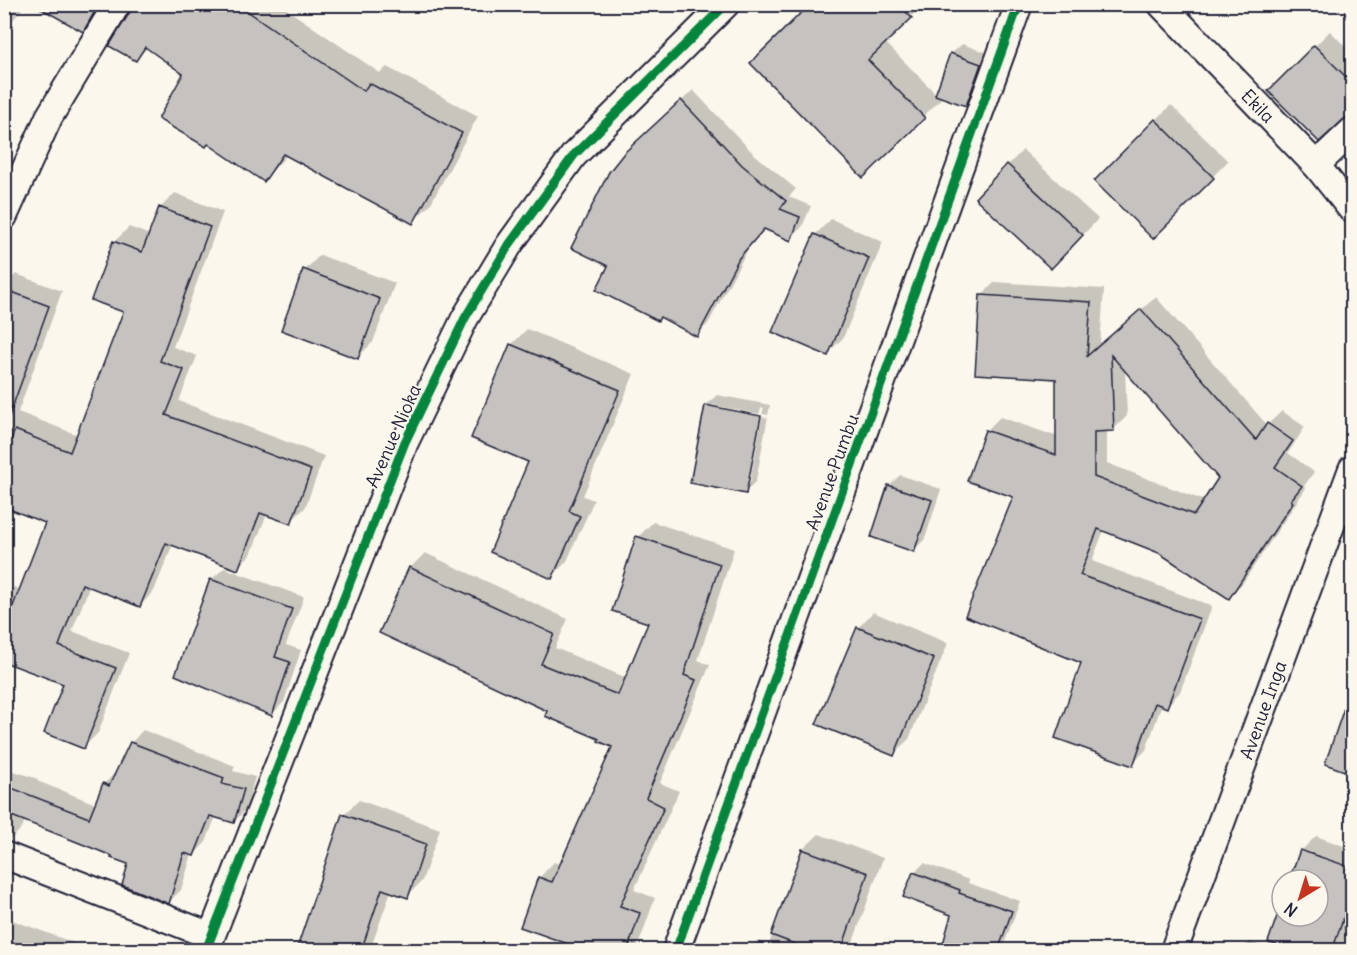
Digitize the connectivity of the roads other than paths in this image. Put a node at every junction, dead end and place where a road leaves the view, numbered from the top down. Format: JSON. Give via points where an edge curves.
{"nodes":[{"id":1,"x":117,"y":4,"type":"edge"},
{"id":2,"x":726,"y":4,"type":"edge"},
{"id":3,"x":1019,"y":4,"type":"edge"},
{"id":4,"x":1161,"y":4,"type":"edge"},
{"id":5,"x":1353,"y":131,"type":"edge"},
{"id":6,"x":1316,"y":165,"type":"junction"},
{"id":7,"x":1353,"y":210,"type":"edge"},
{"id":8,"x":4,"y":216,"type":"edge"},
{"id":9,"x":1353,"y":469,"type":"edge"},
{"id":10,"x":4,"y":855,"type":"edge"},
{"id":11,"x":209,"y":943,"type":"edge"},
{"id":12,"x":676,"y":951,"type":"edge"},
{"id":13,"x":1174,"y":951,"type":"edge"}],
"edges":[{"from":1,"to":8,"type":"street","via":[[49,117]]},
{"from":2,"to":11,"type":"street","name":"Avenue Nioka","via":[[574,155],[509,245],[465,318],[405,442]]},
{"from":3,"to":12,"type":"street","name":"Avenue Pumbu"},
{"from":4,"to":6,"type":"street","name":"Ekila"},
{"from":5,"to":6,"type":"street"},
{"from":6,"to":7,"type":"street","name":"Ekila"},
{"from":9,"to":13,"type":"street","name":"Avenue Inga"},
{"from":10,"to":11,"type":"street"}]}
